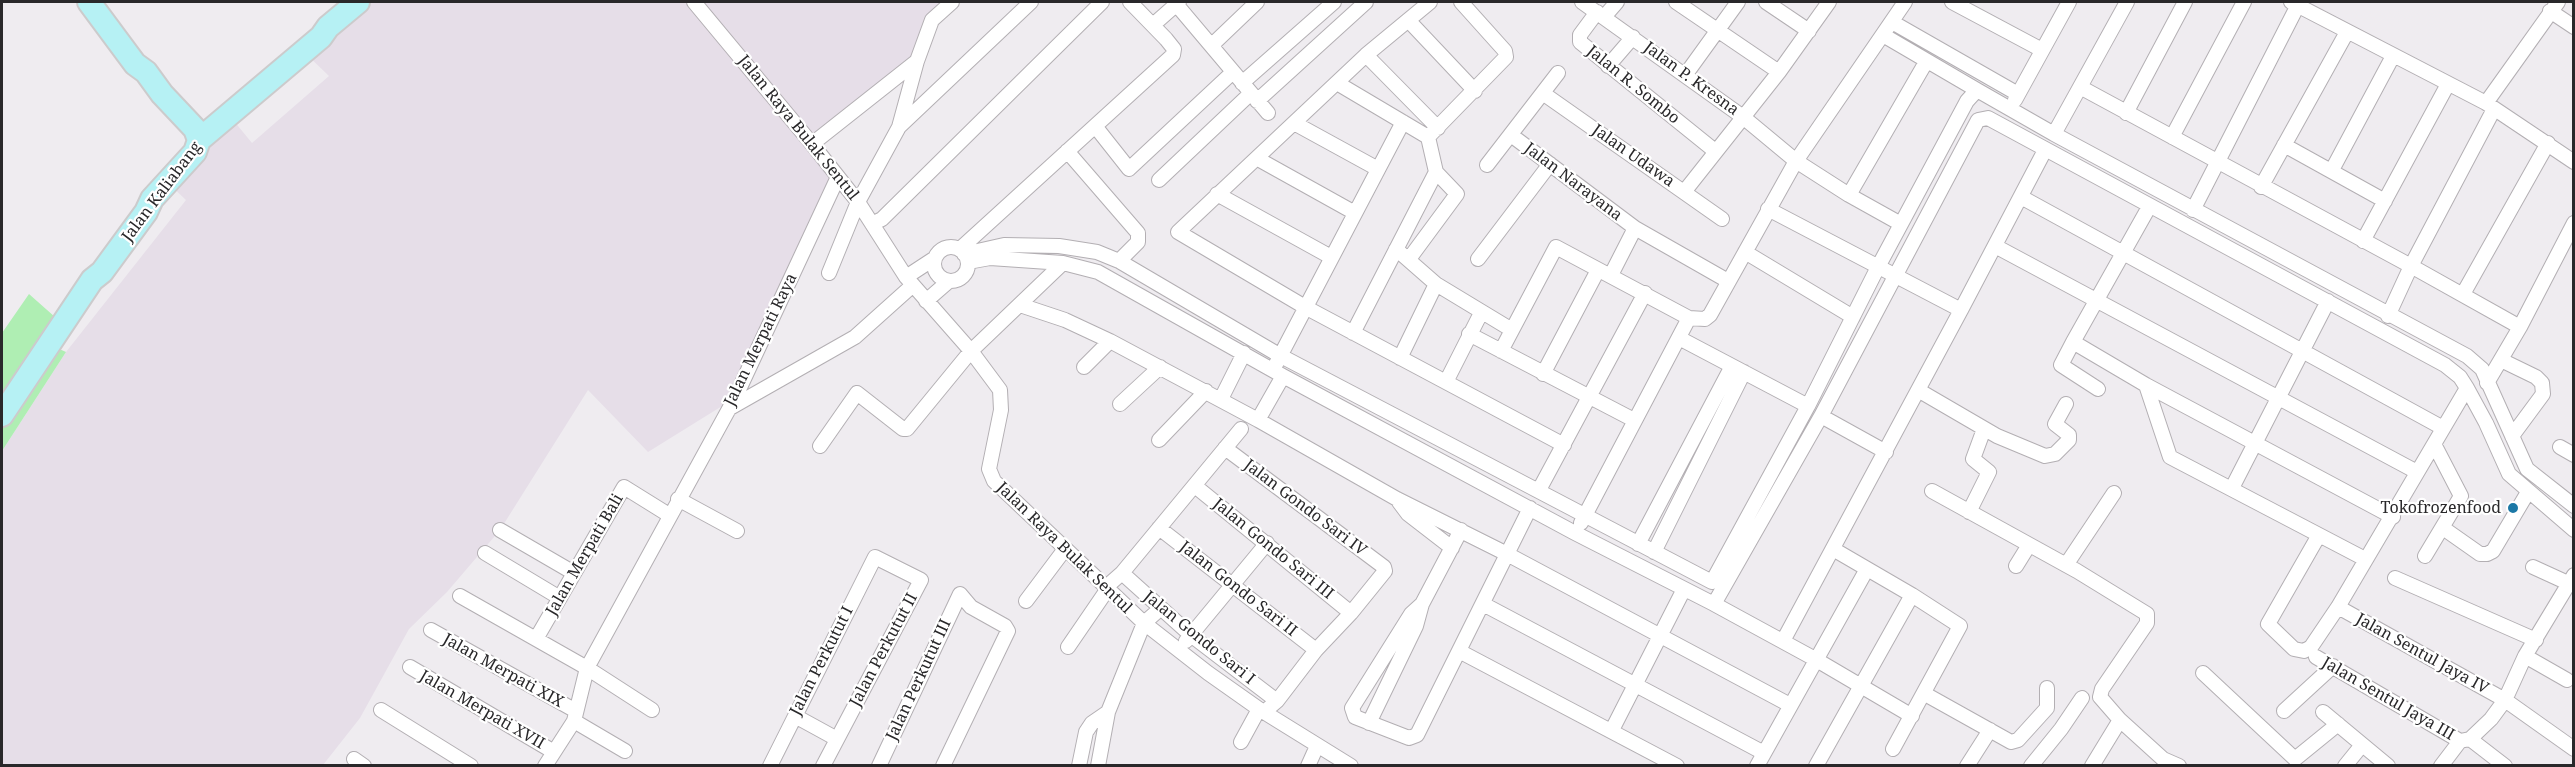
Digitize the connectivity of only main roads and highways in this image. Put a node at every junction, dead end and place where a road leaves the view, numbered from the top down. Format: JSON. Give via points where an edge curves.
{"nodes":[{"id":1,"x":89,"y":2,"type":"edge"},
{"id":2,"x":347,"y":5,"type":"edge"},
{"id":3,"x":199,"y":140,"type":"junction"},
{"id":4,"x":2,"y":415,"type":"edge"}],
"edges":[{"from":1,"to":3,"type":"main road","via":[[135,64],[195,129]]},
{"from":2,"to":3,"type":"main road","name":"Jalan Kaliabang","via":[[321,37]]},
{"from":3,"to":4,"type":"main road","name":"Jalan Kaliabang","via":[[195,152],[152,200],[93,280]]}]}
